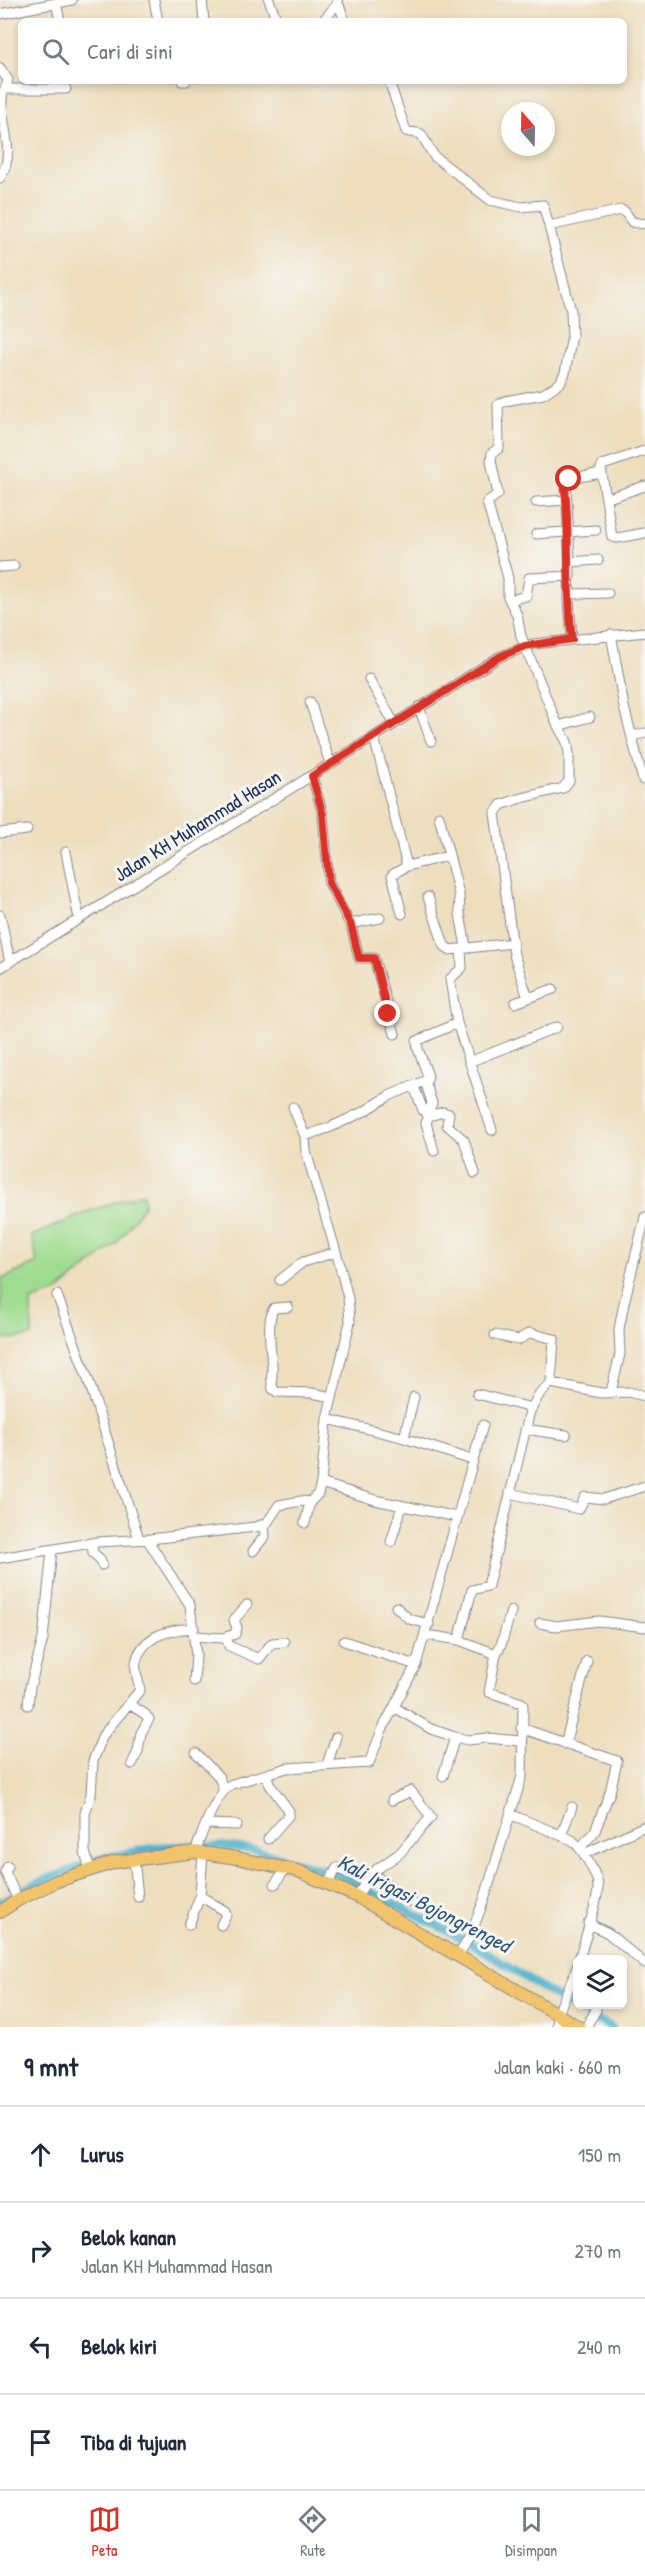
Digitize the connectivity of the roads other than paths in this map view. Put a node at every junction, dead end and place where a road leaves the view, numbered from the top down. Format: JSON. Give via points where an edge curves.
{"nodes":[{"id":1,"x":72,"y":0,"type":"edge"},
{"id":2,"x":154,"y":0,"type":"edge"},
{"id":3,"x":202,"y":0,"type":"edge"},
{"id":4,"x":269,"y":0,"type":"edge"},
{"id":5,"x":338,"y":2,"type":"edge"},
{"id":6,"x":56,"y":3,"type":"junction"},
{"id":7,"x":0,"y":14,"type":"edge"},
{"id":8,"x":59,"y":18,"type":"edge"},
{"id":9,"x":157,"y":18,"type":"edge"},
{"id":10,"x":204,"y":18,"type":"edge"},
{"id":11,"x":276,"y":18,"type":"edge"},
{"id":12,"x":325,"y":18,"type":"edge"},
{"id":13,"x":344,"y":18,"type":"edge"},
{"id":14,"x":0,"y":68,"type":"edge"},
{"id":15,"x":390,"y":84,"type":"edge"},
{"id":16,"x":51,"y":86,"type":"edge"},
{"id":17,"x":6,"y":89,"type":"junction"},
{"id":18,"x":66,"y":89,"type":"dead end"},
{"id":19,"x":0,"y":178,"type":"edge"},
{"id":20,"x":645,"y":224,"type":"edge"},
{"id":21,"x":549,"y":226,"type":"junction"},
{"id":22,"x":644,"y":451,"type":"edge"},
{"id":23,"x":602,"y":473,"type":"junction"},
{"id":24,"x":645,"y":486,"type":"edge"},
{"id":25,"x":608,"y":498,"type":"junction"},
{"id":26,"x":566,"y":500,"type":"junction"},
{"id":27,"x":536,"y":502,"type":"dead end"},
{"id":28,"x":596,"y":530,"type":"dead end"},
{"id":29,"x":644,"y":532,"type":"edge"},
{"id":30,"x":568,"y":533,"type":"junction"},
{"id":31,"x":536,"y":534,"type":"dead end"},
{"id":32,"x":598,"y":560,"type":"dead end"},
{"id":33,"x":570,"y":562,"type":"junction"},
{"id":34,"x":14,"y":566,"type":"dead end"},
{"id":35,"x":0,"y":567,"type":"edge"},
{"id":36,"x":570,"y":576,"type":"junction"},
{"id":37,"x":608,"y":593,"type":"dead end"},
{"id":38,"x":569,"y":594,"type":"junction"},
{"id":39,"x":510,"y":600,"type":"junction"},
{"id":40,"x":645,"y":632,"type":"edge"},
{"id":41,"x":611,"y":634,"type":"junction"},
{"id":42,"x":572,"y":639,"type":"junction"},
{"id":43,"x":525,"y":646,"type":"junction"},
{"id":44,"x":369,"y":679,"type":"dead end"},
{"id":45,"x":310,"y":702,"type":"dead end"},
{"id":46,"x":419,"y":707,"type":"junction"},
{"id":47,"x":590,"y":717,"type":"dead end"},
{"id":48,"x":394,"y":723,"type":"junction"},
{"id":49,"x":558,"y":726,"type":"junction"},
{"id":50,"x":645,"y":733,"type":"edge"},
{"id":51,"x":632,"y":736,"type":"junction"},
{"id":52,"x":374,"y":737,"type":"junction"},
{"id":53,"x":431,"y":741,"type":"dead end"},
{"id":54,"x":330,"y":763,"type":"junction"},
{"id":55,"x":312,"y":776,"type":"junction"},
{"id":56,"x":643,"y":780,"type":"dead end"},
{"id":57,"x":439,"y":816,"type":"dead end"},
{"id":58,"x":27,"y":830,"type":"dead end"},
{"id":59,"x":0,"y":833,"type":"edge"},
{"id":60,"x":66,"y":852,"type":"dead end"},
{"id":61,"x":448,"y":856,"type":"junction"},
{"id":62,"x":407,"y":866,"type":"junction"},
{"id":63,"x":428,"y":897,"type":"dead end"},
{"id":64,"x":402,"y":914,"type":"dead end"},
{"id":65,"x":0,"y":915,"type":"edge"},
{"id":66,"x":380,"y":918,"type":"dead end"},
{"id":67,"x":79,"y":919,"type":"junction"},
{"id":68,"x":351,"y":925,"type":"junction"},
{"id":69,"x":513,"y":943,"type":"junction"},
{"id":70,"x":463,"y":948,"type":"junction"},
{"id":71,"x":10,"y":962,"type":"junction"},
{"id":72,"x":0,"y":968,"type":"edge"},
{"id":73,"x":553,"y":989,"type":"dead end"},
{"id":74,"x":528,"y":998,"type":"junction"},
{"id":75,"x":515,"y":1003,"type":"dead end"},
{"id":76,"x":456,"y":1023,"type":"junction"},
{"id":77,"x":557,"y":1027,"type":"dead end"},
{"id":78,"x":395,"y":1034,"type":"dead end"},
{"id":79,"x":469,"y":1062,"type":"junction"},
{"id":80,"x":425,"y":1081,"type":"junction"},
{"id":81,"x":414,"y":1087,"type":"junction"},
{"id":82,"x":293,"y":1107,"type":"dead end"},
{"id":83,"x":428,"y":1115,"type":"junction"},
{"id":84,"x":492,"y":1130,"type":"dead end"},
{"id":85,"x":305,"y":1136,"type":"junction"},
{"id":86,"x":434,"y":1151,"type":"dead end"},
{"id":87,"x":475,"y":1173,"type":"dead end"},
{"id":88,"x":645,"y":1217,"type":"edge"},
{"id":89,"x":336,"y":1252,"type":"junction"},
{"id":90,"x":280,"y":1280,"type":"dead end"},
{"id":91,"x":57,"y":1295,"type":"dead end"},
{"id":92,"x":288,"y":1307,"type":"dead end"},
{"id":93,"x":495,"y":1335,"type":"dead end"},
{"id":94,"x":551,"y":1383,"type":"junction"},
{"id":95,"x":611,"y":1392,"type":"junction"},
{"id":96,"x":477,"y":1394,"type":"dead end"},
{"id":97,"x":645,"y":1396,"type":"edge"},
{"id":98,"x":332,"y":1397,"type":"junction"},
{"id":99,"x":414,"y":1397,"type":"dead end"},
{"id":100,"x":532,"y":1408,"type":"junction"},
{"id":101,"x":327,"y":1419,"type":"junction"},
{"id":102,"x":483,"y":1425,"type":"dead end"},
{"id":103,"x":525,"y":1429,"type":"junction"},
{"id":104,"x":566,"y":1435,"type":"dead end"},
{"id":105,"x":404,"y":1438,"type":"junction"},
{"id":106,"x":472,"y":1460,"type":"junction"},
{"id":107,"x":321,"y":1483,"type":"junction"},
{"id":108,"x":645,"y":1486,"type":"edge"},
{"id":109,"x":510,"y":1493,"type":"junction"},
{"id":110,"x":310,"y":1502,"type":"junction"},
{"id":111,"x":402,"y":1506,"type":"junction"},
{"id":112,"x":457,"y":1517,"type":"junction"},
{"id":113,"x":305,"y":1523,"type":"dead end"},
{"id":114,"x":264,"y":1525,"type":"junction"},
{"id":115,"x":143,"y":1539,"type":"junction"},
{"id":116,"x":391,"y":1542,"type":"dead end"},
{"id":117,"x":92,"y":1543,"type":"junction"},
{"id":118,"x":52,"y":1550,"type":"junction"},
{"id":119,"x":253,"y":1551,"type":"dead end"},
{"id":120,"x":0,"y":1558,"type":"edge"},
{"id":121,"x":102,"y":1565,"type":"dead end"},
{"id":122,"x":247,"y":1605,"type":"dead end"},
{"id":123,"x":396,"y":1607,"type":"dead end"},
{"id":124,"x":511,"y":1611,"type":"dead end"},
{"id":125,"x":540,"y":1623,"type":"dead end"},
{"id":126,"x":429,"y":1624,"type":"junction"},
{"id":127,"x":645,"y":1627,"type":"edge"},
{"id":128,"x":194,"y":1632,"type":"junction"},
{"id":129,"x":426,"y":1635,"type":"junction"},
{"id":130,"x":226,"y":1637,"type":"junction"},
{"id":131,"x":459,"y":1640,"type":"junction"},
{"id":132,"x":344,"y":1641,"type":"dead end"},
{"id":133,"x":284,"y":1642,"type":"dead end"},
{"id":134,"x":496,"y":1654,"type":"junction"},
{"id":135,"x":587,"y":1661,"type":"dead end"},
{"id":136,"x":416,"y":1665,"type":"junction"},
{"id":137,"x":194,"y":1681,"type":"dead end"},
{"id":138,"x":129,"y":1704,"type":"junction"},
{"id":139,"x":28,"y":1705,"type":"dead end"},
{"id":140,"x":394,"y":1707,"type":"junction"},
{"id":141,"x":521,"y":1728,"type":"junction"},
{"id":142,"x":336,"y":1737,"type":"dead end"},
{"id":143,"x":455,"y":1737,"type":"junction"},
{"id":144,"x":521,"y":1741,"type":"junction"},
{"id":145,"x":565,"y":1744,"type":"junction"},
{"id":146,"x":196,"y":1753,"type":"dead end"},
{"id":147,"x":132,"y":1764,"type":"dead end"},
{"id":148,"x":327,"y":1765,"type":"junction"},
{"id":149,"x":266,"y":1773,"type":"junction"},
{"id":150,"x":443,"y":1776,"type":"dead end"},
{"id":151,"x":224,"y":1791,"type":"junction"},
{"id":152,"x":392,"y":1800,"type":"dead end"},
{"id":153,"x":572,"y":1807,"type":"dead end"},
{"id":154,"x":510,"y":1814,"type":"junction"},
{"id":155,"x":237,"y":1825,"type":"dead end"},
{"id":156,"x":645,"y":1826,"type":"edge"},
{"id":157,"x":204,"y":1827,"type":"junction"},
{"id":158,"x":561,"y":1835,"type":"junction"},
{"id":159,"x":268,"y":1839,"type":"dead end"},
{"id":160,"x":583,"y":1850,"type":"junction"},
{"id":161,"x":198,"y":1851,"type":"junction"},
{"id":162,"x":134,"y":1859,"type":"junction"},
{"id":163,"x":89,"y":1867,"type":"junction"},
{"id":164,"x":286,"y":1868,"type":"junction"},
{"id":165,"x":373,"y":1874,"type":"junction"},
{"id":166,"x":10,"y":1877,"type":"dead end"},
{"id":167,"x":330,"y":1881,"type":"junction"},
{"id":168,"x":366,"y":1883,"type":"junction"},
{"id":169,"x":275,"y":1884,"type":"dead end"},
{"id":170,"x":358,"y":1894,"type":"junction"},
{"id":171,"x":20,"y":1896,"type":"junction"},
{"id":172,"x":200,"y":1896,"type":"junction"},
{"id":173,"x":138,"y":1897,"type":"dead end"},
{"id":174,"x":412,"y":1902,"type":"dead end"},
{"id":175,"x":0,"y":1911,"type":"edge"},
{"id":176,"x":588,"y":1923,"type":"junction"},
{"id":177,"x":189,"y":1925,"type":"dead end"},
{"id":178,"x":221,"y":1925,"type":"dead end"},
{"id":179,"x":459,"y":1954,"type":"junction"},
{"id":180,"x":580,"y":1955,"type":"edge"},
{"id":181,"x":645,"y":1964,"type":"edge"},
{"id":182,"x":573,"y":1974,"type":"edge"},
{"id":183,"x":573,"y":2001,"type":"edge"},
{"id":184,"x":562,"y":2004,"type":"junction"},
{"id":185,"x":594,"y":2009,"type":"edge"},
{"id":186,"x":557,"y":2027,"type":"edge"},
{"id":187,"x":584,"y":2027,"type":"edge"}],
"edges":[{"from":1,"to":6,"type":"street"},
{"from":2,"to":9,"type":"street"},
{"from":3,"to":10,"type":"street"},
{"from":4,"to":11,"type":"street"},
{"from":5,"to":12,"type":"street"},
{"from":5,"to":13,"type":"street"},
{"from":6,"to":7,"type":"street"},
{"from":6,"to":8,"type":"street"},
{"from":14,"to":17,"type":"street","via":[[8,78]]},
{"from":15,"to":21,"type":"street","via":[[406,131],[421,134],[434,156],[490,200],[521,207],[543,205]]},
{"from":16,"to":17,"type":"street"},
{"from":16,"to":18,"type":"street"},
{"from":17,"to":19,"type":"street","via":[[2,101],[8,160]]},
{"from":20,"to":21,"type":"street","via":[[632,222],[621,210]]},
{"from":21,"to":39,"type":"street","via":[[571,311],[572,336],[560,383],[543,394],[502,402],[497,408],[499,448],[492,453],[491,460],[498,494],[487,504],[508,578]]},
{"from":22,"to":23,"type":"street","via":[[603,465]]},
{"from":23,"to":25,"type":"street"},
{"from":23,"to":26,"type":"street","via":[[567,480]]},
{"from":24,"to":25,"type":"street"},
{"from":25,"to":29,"type":"street","via":[[612,537]]},
{"from":26,"to":27,"type":"street"},
{"from":26,"to":30,"type":"street"},
{"from":28,"to":30,"type":"street"},
{"from":30,"to":31,"type":"street"},
{"from":30,"to":33,"type":"street"},
{"from":32,"to":33,"type":"street"},
{"from":33,"to":36,"type":"street"},
{"from":34,"to":35,"type":"street"},
{"from":36,"to":38,"type":"street"},
{"from":36,"to":39,"type":"street","via":[[529,578],[526,596]]},
{"from":37,"to":38,"type":"street"},
{"from":38,"to":42,"type":"street"},
{"from":39,"to":43,"type":"street"},
{"from":40,"to":41,"type":"street","name":"Jalan KH Muhammad Hasan"},
{"from":41,"to":42,"type":"street","name":"Jalan KH Muhammad Hasan"},
{"from":41,"to":51,"type":"street"},
{"from":42,"to":43,"type":"street","name":"Jalan KH Muhammad Hasan"},
{"from":43,"to":46,"type":"street","name":"Jalan KH Muhammad Hasan","via":[[483,666]]},
{"from":43,"to":49,"type":"street"},
{"from":44,"to":48,"type":"street"},
{"from":45,"to":54,"type":"street"},
{"from":46,"to":48,"type":"street","name":"Jalan KH Muhammad Hasan"},
{"from":46,"to":53,"type":"street"},
{"from":47,"to":49,"type":"street"},
{"from":48,"to":52,"type":"street","name":"Jalan KH Muhammad Hasan"},
{"from":49,"to":69,"type":"street","via":[[568,746],[567,784],[501,805],[495,813]]},
{"from":50,"to":51,"type":"street"},
{"from":51,"to":56,"type":"street"},
{"from":52,"to":54,"type":"street","name":"Jalan KH Muhammad Hasan"},
{"from":52,"to":62,"type":"street"},
{"from":54,"to":55,"type":"street","name":"Jalan KH Muhammad Hasan"},
{"from":55,"to":67,"type":"street","name":"Jalan KH Muhammad Hasan"},
{"from":55,"to":68,"type":"street","via":[[323,815],[329,883]]},
{"from":57,"to":61,"type":"street"},
{"from":58,"to":59,"type":"street"},
{"from":60,"to":67,"type":"street"},
{"from":61,"to":62,"type":"street"},
{"from":61,"to":70,"type":"street","via":[[459,894]]},
{"from":62,"to":64,"type":"street","via":[[392,875]]},
{"from":63,"to":70,"type":"street","via":[[444,945],[449,950]]},
{"from":65,"to":71,"type":"street"},
{"from":66,"to":68,"type":"street"},
{"from":67,"to":71,"type":"street","name":"Jalan KH Muhammad Hasan"},
{"from":68,"to":78,"type":"street","via":[[359,958],[374,958]]},
{"from":69,"to":70,"type":"street"},
{"from":69,"to":74,"type":"street"},
{"from":70,"to":76,"type":"street","via":[[462,968],[450,979]]},
{"from":71,"to":72,"type":"street","name":"Jalan KH Muhammad Hasan"},
{"from":73,"to":74,"type":"street"},
{"from":74,"to":75,"type":"street"},
{"from":76,"to":79,"type":"street"},
{"from":76,"to":80,"type":"street","via":[[417,1041],[428,1076]]},
{"from":77,"to":79,"type":"street"},
{"from":79,"to":84,"type":"street"},
{"from":80,"to":81,"type":"street"},
{"from":80,"to":83,"type":"street","via":[[432,1103]]},
{"from":81,"to":83,"type":"street"},
{"from":81,"to":85,"type":"street"},
{"from":82,"to":85,"type":"street"},
{"from":83,"to":86,"type":"street","via":[[426,1123]]},
{"from":83,"to":87,"type":"street","via":[[449,1114],[447,1125],[464,1140]]},
{"from":85,"to":89,"type":"street","via":[[306,1152]]},
{"from":88,"to":95,"type":"street","via":[[620,1320],[620,1354]]},
{"from":89,"to":90,"type":"street","via":[[303,1262]]},
{"from":89,"to":98,"type":"street","via":[[350,1322]]},
{"from":91,"to":115,"type":"street"},
{"from":92,"to":98,"type":"street","via":[[271,1311],[268,1335],[273,1389]]},
{"from":93,"to":94,"type":"street","via":[[518,1340],[530,1333],[554,1339]]},
{"from":94,"to":95,"type":"street"},
{"from":94,"to":100,"type":"street"},
{"from":95,"to":97,"type":"street"},
{"from":96,"to":100,"type":"street"},
{"from":98,"to":101,"type":"street"},
{"from":99,"to":105,"type":"street"},
{"from":100,"to":103,"type":"street"},
{"from":101,"to":105,"type":"street"},
{"from":101,"to":107,"type":"street"},
{"from":102,"to":106,"type":"street"},
{"from":103,"to":104,"type":"street"},
{"from":103,"to":109,"type":"street"},
{"from":105,"to":106,"type":"street"},
{"from":106,"to":112,"type":"street"},
{"from":107,"to":110,"type":"street"},
{"from":107,"to":111,"type":"street"},
{"from":108,"to":109,"type":"street","via":[[604,1499],[585,1497],[577,1509]]},
{"from":109,"to":131,"type":"street","via":[[488,1586],[472,1590]]},
{"from":110,"to":113,"type":"street"},
{"from":110,"to":114,"type":"street","via":[[279,1505]]},
{"from":111,"to":112,"type":"street"},
{"from":111,"to":116,"type":"street"},
{"from":112,"to":126,"type":"street"},
{"from":114,"to":115,"type":"street"},
{"from":114,"to":119,"type":"street","via":[[265,1536]]},
{"from":115,"to":117,"type":"street"},
{"from":115,"to":128,"type":"street","via":[[190,1605]]},
{"from":117,"to":118,"type":"street"},
{"from":117,"to":121,"type":"street","via":[[93,1553]]},
{"from":118,"to":120,"type":"street"},
{"from":118,"to":139,"type":"street","via":[[41,1654]]},
{"from":122,"to":130,"type":"street","via":[[235,1619],[237,1632]]},
{"from":123,"to":126,"type":"street","via":[[409,1619]]},
{"from":124,"to":134,"type":"street"},
{"from":125,"to":127,"type":"street","via":[[556,1626],[599,1621]]},
{"from":126,"to":129,"type":"street"},
{"from":128,"to":130,"type":"street"},
{"from":128,"to":137,"type":"street"},
{"from":128,"to":138,"type":"street","via":[[161,1632],[144,1647],[136,1663],[140,1690]]},
{"from":129,"to":131,"type":"street"},
{"from":129,"to":136,"type":"street"},
{"from":130,"to":133,"type":"street","via":[[228,1646],[259,1659],[272,1643]]},
{"from":131,"to":134,"type":"street"},
{"from":132,"to":136,"type":"street"},
{"from":134,"to":141,"type":"street","via":[[489,1692],[522,1703]]},
{"from":135,"to":145,"type":"street"},
{"from":136,"to":140,"type":"street"},
{"from":138,"to":147,"type":"street","via":[[149,1719]]},
{"from":138,"to":163,"type":"street","via":[[103,1735],[93,1761],[91,1795],[85,1813]]},
{"from":140,"to":143,"type":"street","via":[[431,1729]]},
{"from":140,"to":148,"type":"street","via":[[369,1763]]},
{"from":141,"to":144,"type":"street"},
{"from":141,"to":145,"type":"street"},
{"from":142,"to":148,"type":"street"},
{"from":143,"to":144,"type":"street"},
{"from":143,"to":150,"type":"street"},
{"from":144,"to":154,"type":"street","via":[[522,1776]]},
{"from":145,"to":160,"type":"street","via":[[617,1761],[610,1792]]},
{"from":146,"to":151,"type":"street","via":[[219,1777]]},
{"from":148,"to":149,"type":"street"},
{"from":149,"to":151,"type":"street","via":[[232,1784]]},
{"from":149,"to":159,"type":"street","via":[[289,1811]]},
{"from":151,"to":157,"type":"street"},
{"from":152,"to":165,"type":"street","via":[[411,1791],[431,1817],[399,1854]]},
{"from":153,"to":158,"type":"street"},
{"from":154,"to":158,"type":"street"},
{"from":154,"to":179,"type":"street","via":[[484,1900]]},
{"from":155,"to":157,"type":"street"},
{"from":156,"to":160,"type":"street"},
{"from":157,"to":161,"type":"street"},
{"from":158,"to":160,"type":"street"},
{"from":160,"to":176,"type":"street","via":[[598,1885]]},
{"from":161,"to":162,"type":"main road"},
{"from":161,"to":164,"type":"main road"},
{"from":161,"to":172,"type":"street"},
{"from":162,"to":163,"type":"main road"},
{"from":162,"to":173,"type":"street"},
{"from":163,"to":171,"type":"main road"},
{"from":164,"to":167,"type":"main road"},
{"from":164,"to":169,"type":"street"},
{"from":165,"to":168,"type":"street"},
{"from":165,"to":174,"type":"street"},
{"from":166,"to":171,"type":"street"},
{"from":167,"to":168,"type":"street","via":[[337,1868]]},
{"from":167,"to":170,"type":"main road"},
{"from":168,"to":170,"type":"street"},
{"from":170,"to":179,"type":"main road"},
{"from":171,"to":175,"type":"main road"},
{"from":172,"to":177,"type":"street"},
{"from":172,"to":178,"type":"street","via":[[225,1911]]},
{"from":176,"to":180,"type":"street"},
{"from":176,"to":181,"type":"street","via":[[608,1933]]},
{"from":179,"to":184,"type":"main road"},
{"from":182,"to":184,"type":"street"},
{"from":183,"to":184,"type":"street"},
{"from":184,"to":186,"type":"street"},
{"from":184,"to":187,"type":"main road"},
{"from":185,"to":187,"type":"street"}]}
